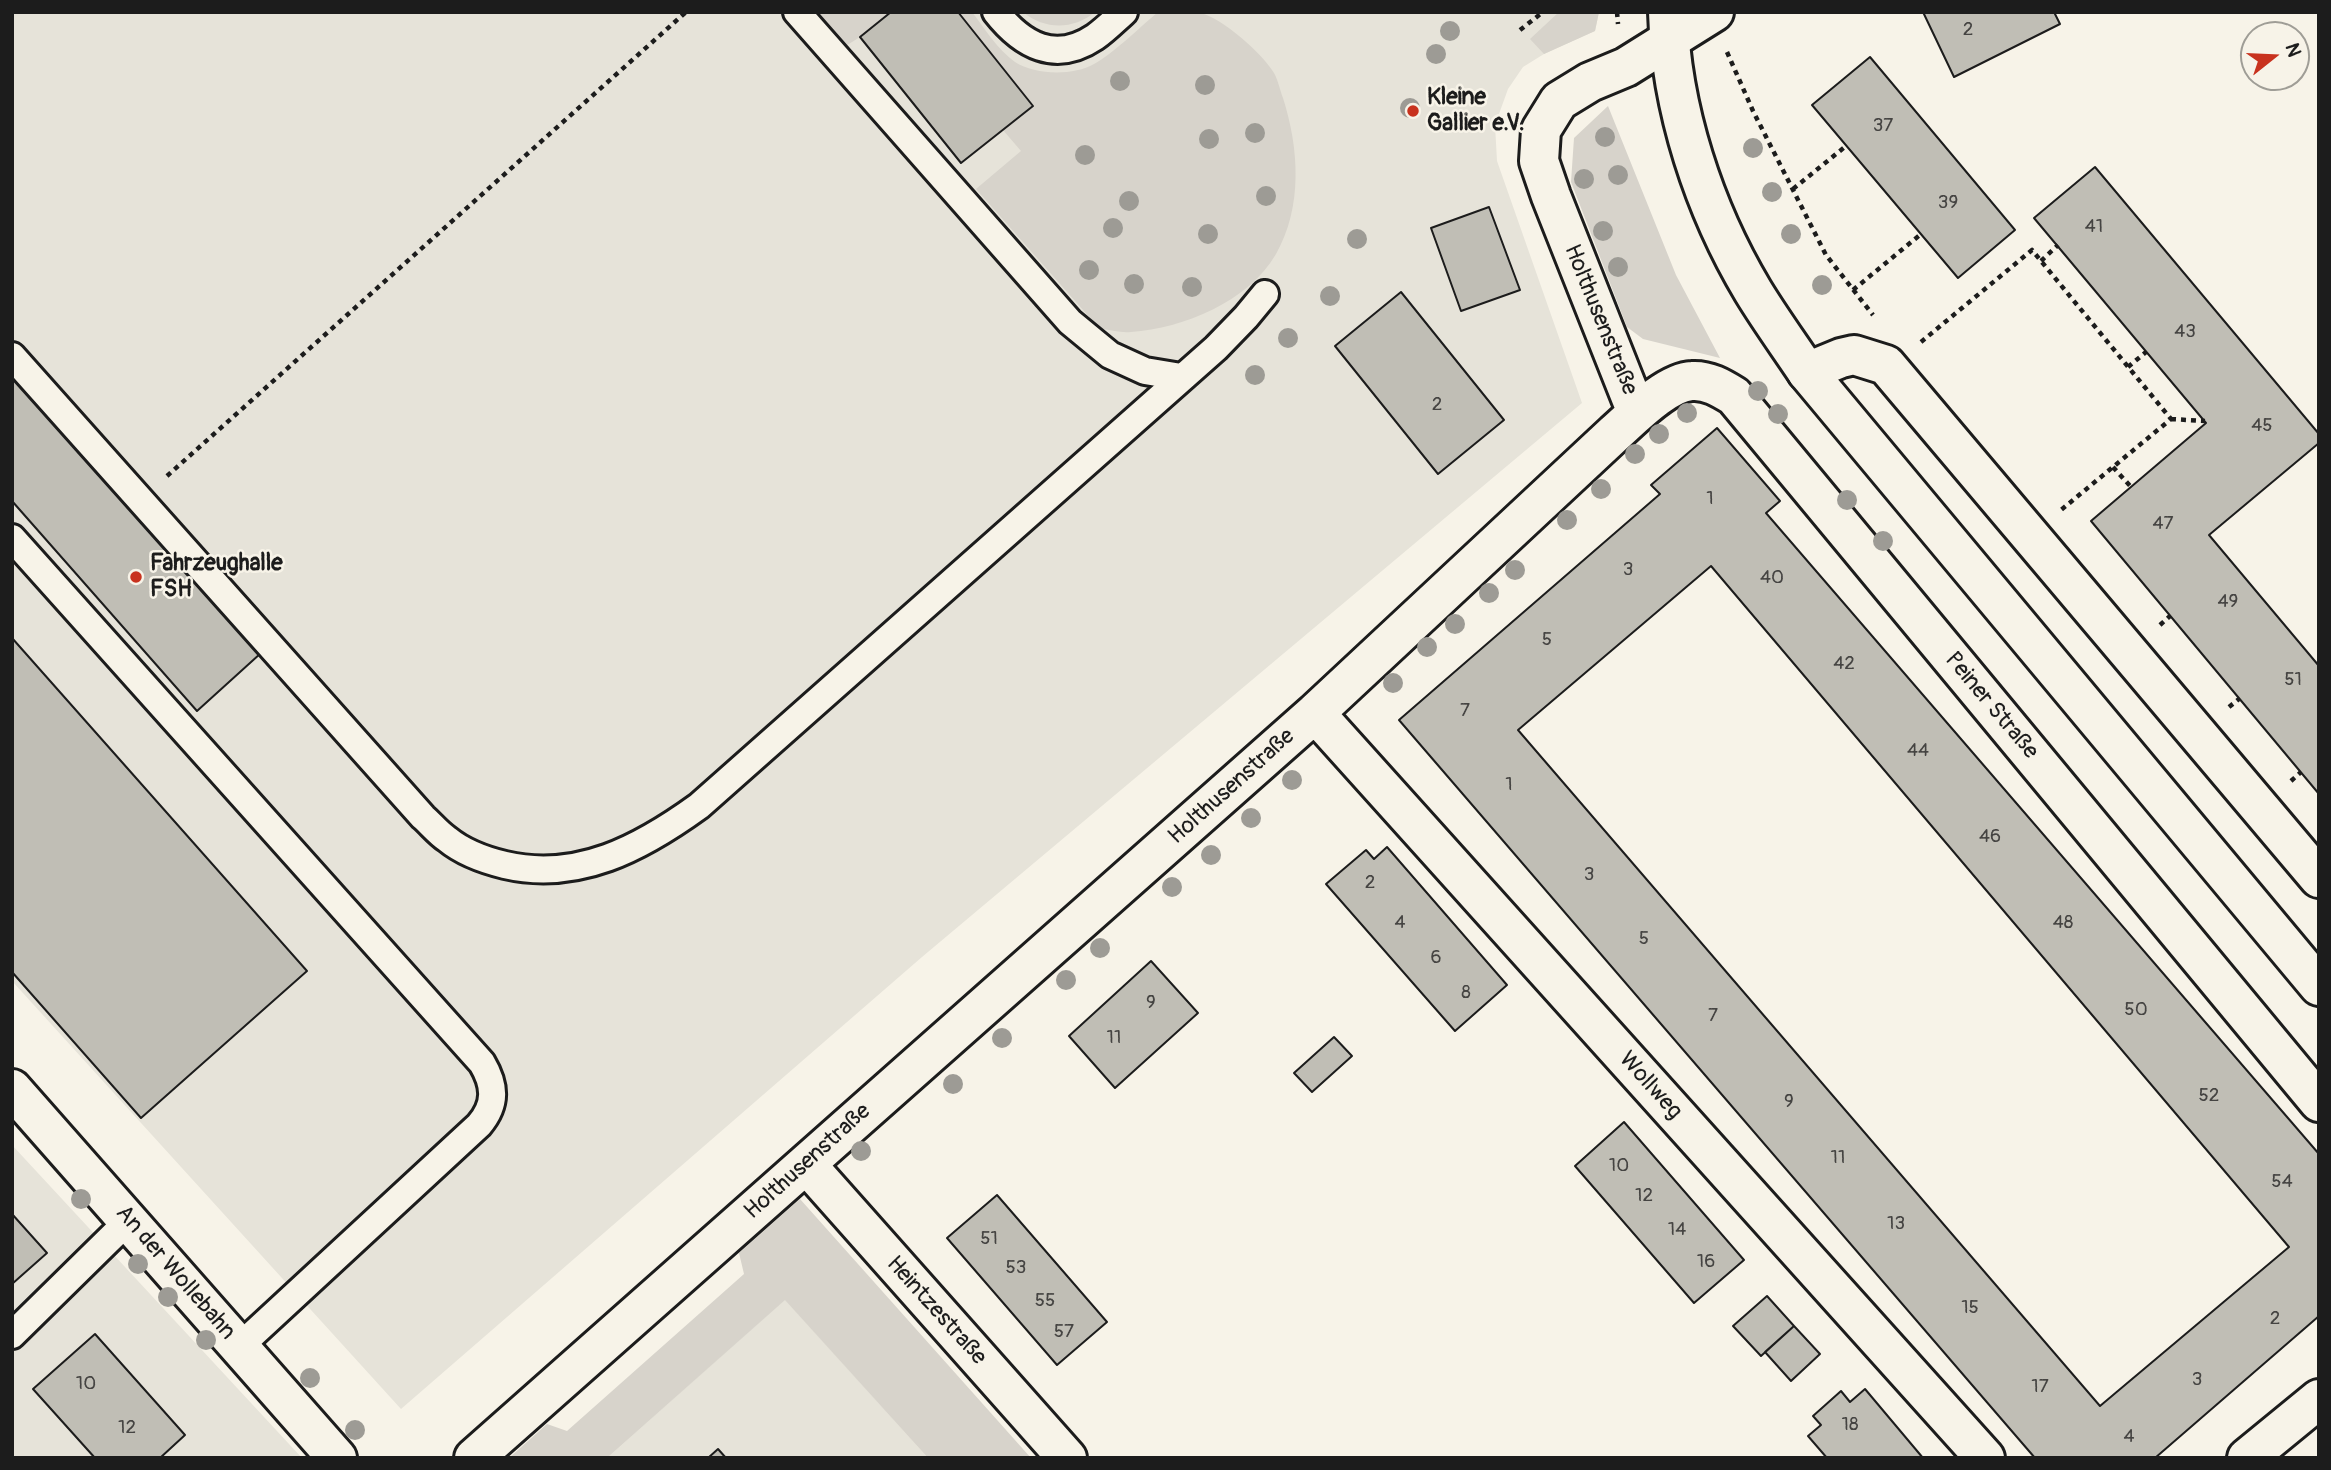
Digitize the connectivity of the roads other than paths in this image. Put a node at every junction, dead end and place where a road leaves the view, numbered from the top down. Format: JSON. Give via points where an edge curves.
{"nodes":[{"id":1,"x":797,"y":12,"type":"edge"},
{"id":2,"x":996,"y":12,"type":"edge"},
{"id":3,"x":1124,"y":12,"type":"edge"},
{"id":4,"x":1712,"y":13,"type":"edge"},
{"id":5,"x":1669,"y":26,"type":"edge"},
{"id":6,"x":1265,"y":294,"type":"dead end"},
{"id":7,"x":12,"y":356,"type":"edge"},
{"id":8,"x":1807,"y":372,"type":"junction"},
{"id":9,"x":1181,"y":377,"type":"junction"},
{"id":10,"x":1637,"y":413,"type":"junction"},
{"id":11,"x":12,"y":538,"type":"edge"},
{"id":12,"x":1315,"y":713,"type":"junction"},
{"id":13,"x":2319,"y":878,"type":"edge"},
{"id":14,"x":2319,"y":986,"type":"edge"},
{"id":15,"x":12,"y":1089,"type":"edge"},
{"id":16,"x":2319,"y":1102,"type":"edge"},
{"id":17,"x":806,"y":1164,"type":"junction"},
{"id":18,"x":129,"y":1220,"type":"junction"},
{"id":19,"x":12,"y":1335,"type":"edge"},
{"id":20,"x":240,"y":1346,"type":"junction"},
{"id":21,"x":2319,"y":1399,"type":"edge"},
{"id":22,"x":337,"y":1458,"type":"edge"},
{"id":23,"x":474,"y":1458,"type":"edge"},
{"id":24,"x":1067,"y":1458,"type":"edge"},
{"id":25,"x":1985,"y":1458,"type":"edge"},
{"id":26,"x":2247,"y":1458,"type":"edge"}],
"edges":[{"from":1,"to":9,"type":"lane","via":[[1070,321],[1110,355],[1145,371]]},
{"from":2,"to":3,"type":"lane","via":[[1026,42],[1058,50],[1094,38]]},
{"from":4,"to":5,"type":"street","name":"Holthusenstraße"},
{"from":5,"to":8,"type":"street","via":[[1682,118],[1705,194],[1753,290]]},
{"from":5,"to":10,"type":"street","name":"Holthusenstraße","via":[[1626,67],[1559,101],[1541,130],[1539,161],[1550,196]]},
{"from":6,"to":9,"type":"lane","via":[[1232,332]]},
{"from":7,"to":9,"type":"lane","via":[[423,817],[468,853],[530,870],[585,866],[673,825],[699,806]]},
{"from":8,"to":13,"type":"street","via":[[1854,355],[1901,356]]},
{"from":8,"to":14,"type":"street"},
{"from":10,"to":12,"type":"street","name":"Holthusenstraße"},
{"from":10,"to":16,"type":"street","name":"Peiner Straße","via":[[1662,393],[1691,381],[1715,384],[1734,396]]},
{"from":11,"to":20,"type":"lane","via":[[482,1063],[493,1087],[493,1100],[480,1125]]},
{"from":12,"to":17,"type":"street","name":"Holthusenstraße"},
{"from":12,"to":25,"type":"street","name":"Wollweg"},
{"from":15,"to":18,"type":"street","name":"An der Wollebahn"},
{"from":17,"to":23,"type":"street","name":"Holthusenstraße"},
{"from":17,"to":24,"type":"street","name":"Heintzestraße"},
{"from":18,"to":19,"type":"lane"},
{"from":18,"to":20,"type":"street","name":"An der Wollebahn"},
{"from":20,"to":22,"type":"street","name":"An der Wollebahn"},
{"from":21,"to":26,"type":"street"}]}
